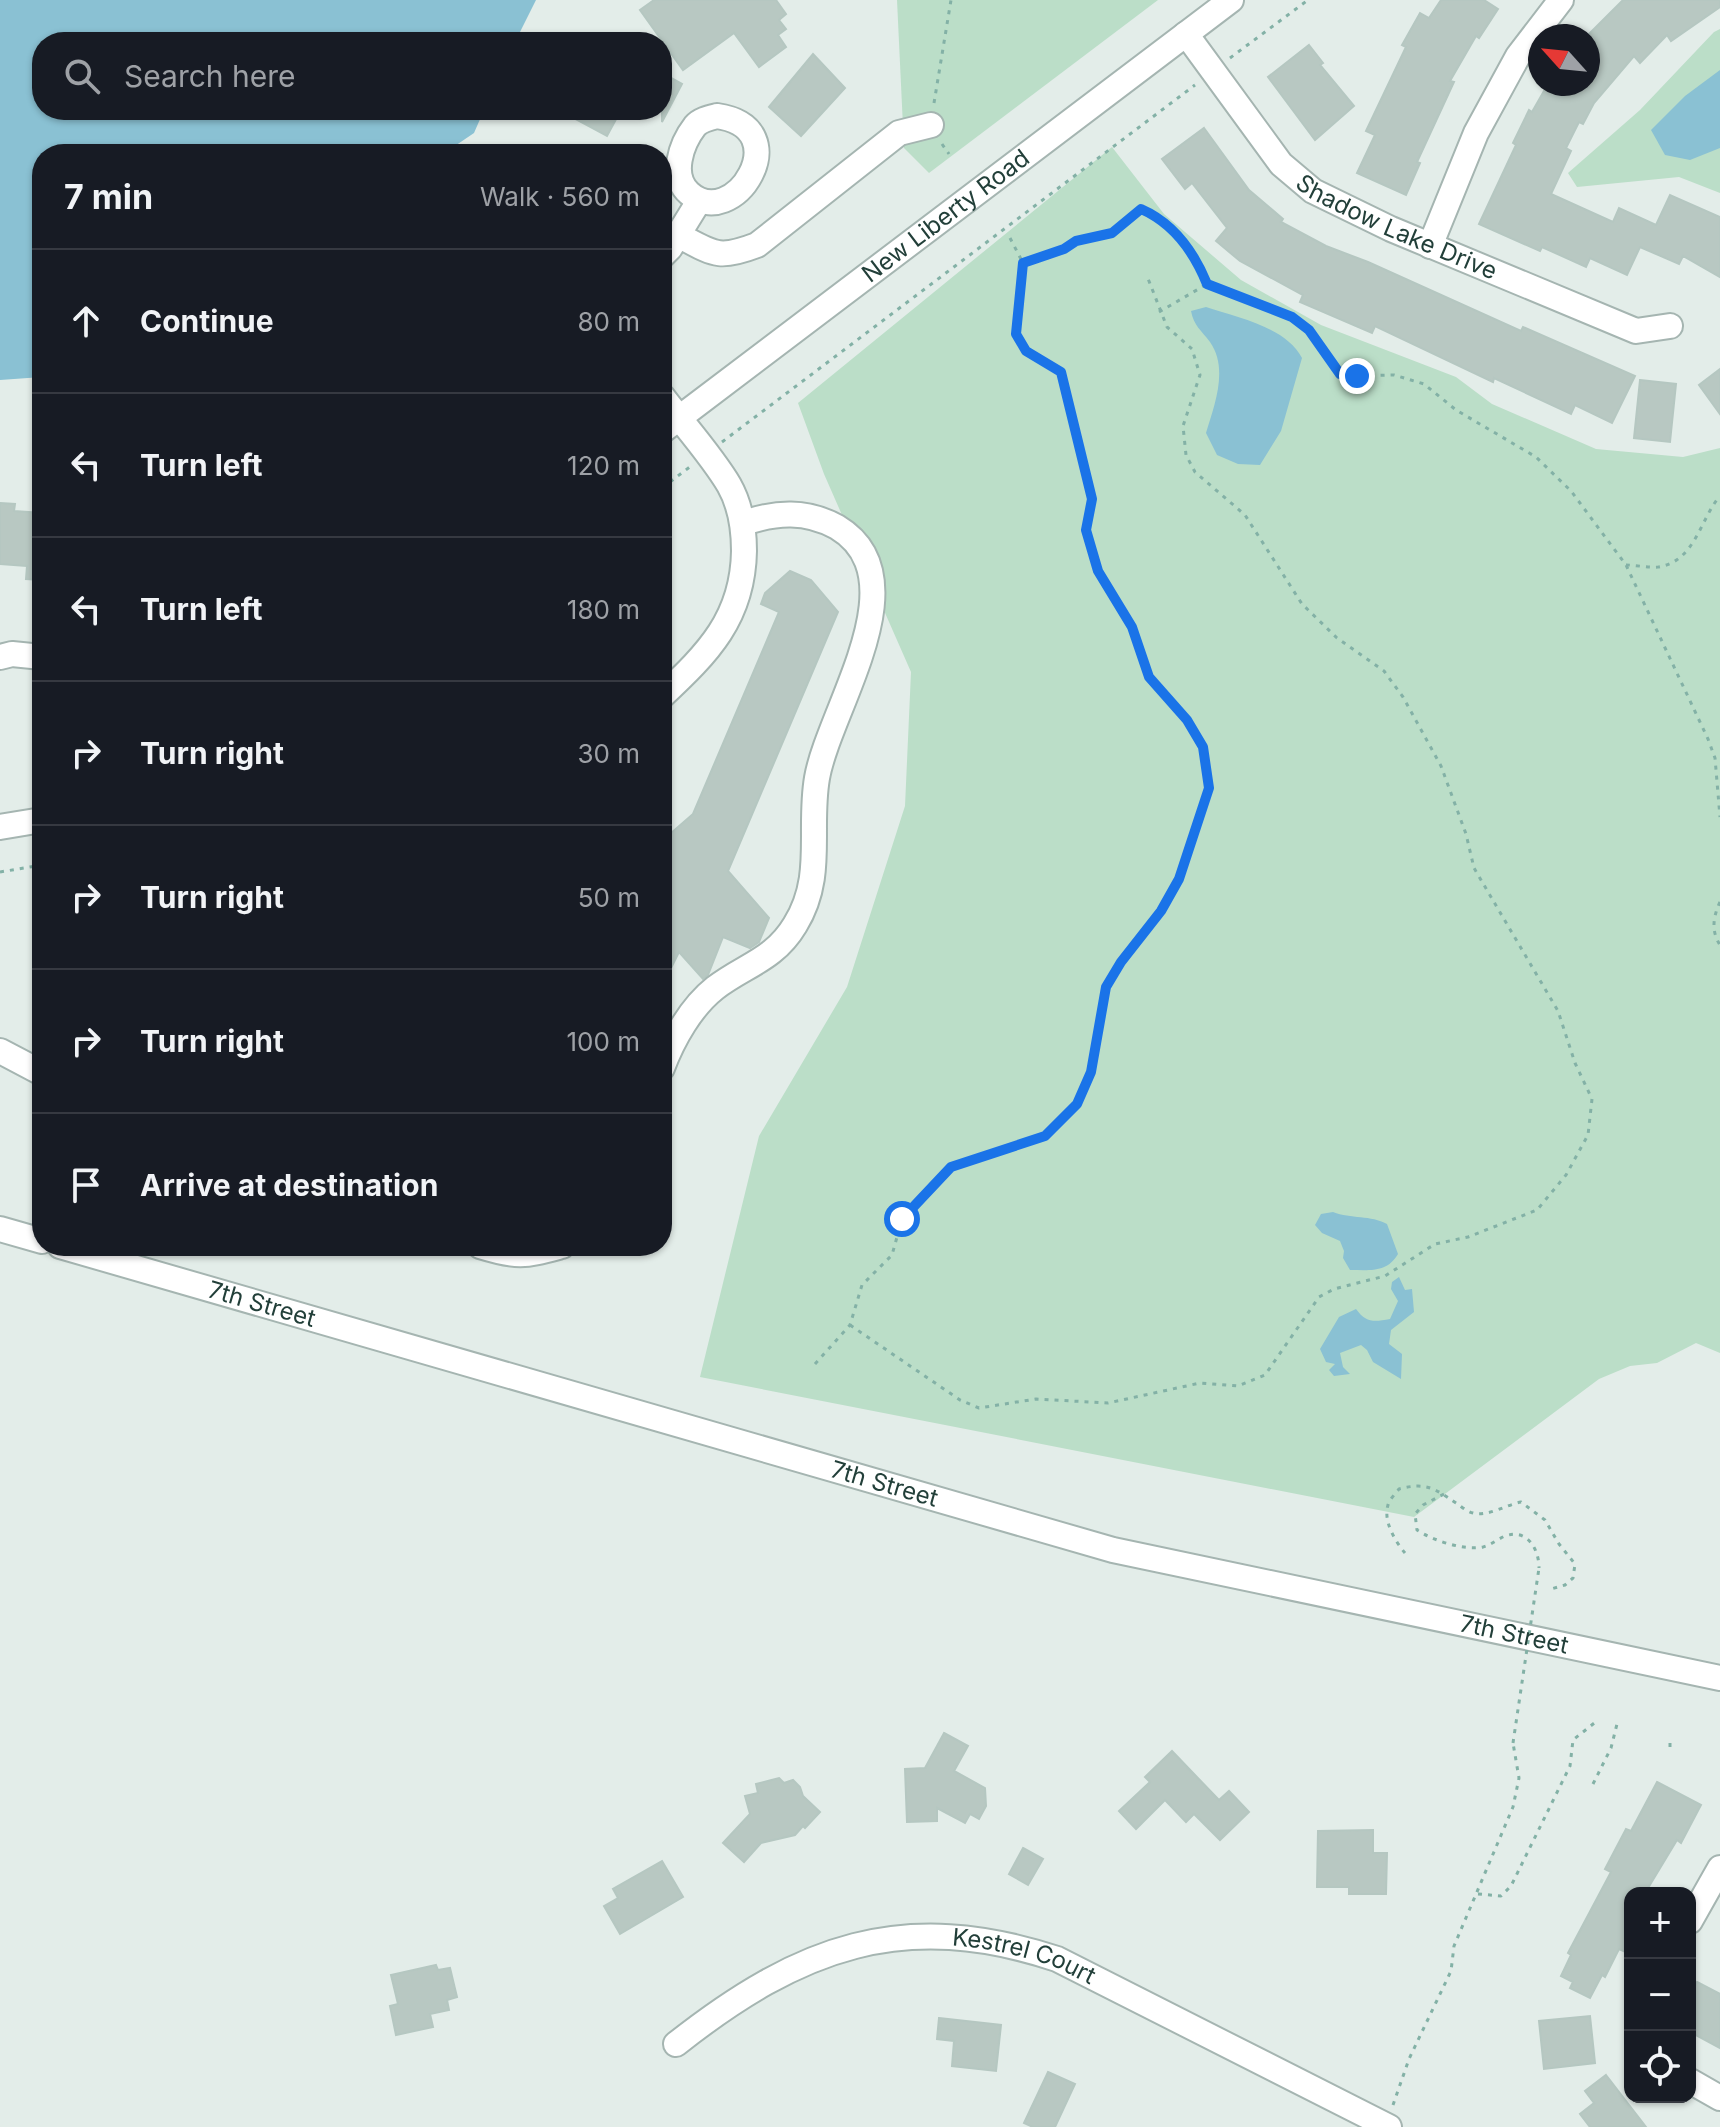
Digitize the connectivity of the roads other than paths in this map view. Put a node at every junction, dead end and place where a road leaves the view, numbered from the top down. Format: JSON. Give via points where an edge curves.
{"nodes":[{"id":1,"x":1231,"y":0,"type":"edge"},
{"id":2,"x":1561,"y":0,"type":"edge"},
{"id":3,"x":1186,"y":34,"type":"junction"},
{"id":4,"x":931,"y":125,"type":"road end"},
{"id":5,"x":699,"y":201,"type":"dead end"},
{"id":6,"x":678,"y":235,"type":"junction"},
{"id":7,"x":672,"y":243,"type":"edge"},
{"id":8,"x":1430,"y":246,"type":"junction"},
{"id":9,"x":1670,"y":326,"type":"dead end"},
{"id":10,"x":672,"y":423,"type":"edge"},
{"id":11,"x":672,"y":427,"type":"edge"},
{"id":12,"x":744,"y":523,"type":"junction"},
{"id":13,"x":32,"y":656,"type":"edge"},
{"id":14,"x":0,"y":657,"type":"edge"},
{"id":15,"x":672,"y":687,"type":"edge"},
{"id":16,"x":32,"y":822,"type":"edge"},
{"id":17,"x":0,"y":827,"type":"edge"},
{"id":18,"x":672,"y":1045,"type":"edge"},
{"id":19,"x":0,"y":1051,"type":"edge"},
{"id":20,"x":32,"y":1068,"type":"edge"},
{"id":21,"x":0,"y":1229,"type":"edge"},
{"id":22,"x":32,"y":1238,"type":"edge"},
{"id":23,"x":95,"y":1256,"type":"edge"},
{"id":24,"x":1720,"y":1678,"type":"edge"},
{"id":25,"x":1720,"y":1868,"type":"edge"},
{"id":26,"x":1696,"y":1910,"type":"edge"},
{"id":27,"x":676,"y":2044,"type":"dead end"},
{"id":28,"x":1696,"y":2084,"type":"edge"},
{"id":29,"x":1720,"y":2098,"type":"edge"},
{"id":30,"x":1390,"y":2118,"type":"edge"},
{"id":31,"x":1362,"y":2121,"type":"edge"}],
"edges":[{"from":1,"to":3,"type":"street","name":"New Liberty Road"},
{"from":2,"to":8,"type":"street","via":[[1518,56],[1476,133]]},
{"from":3,"to":8,"type":"street","name":"Shadow Lake Drive","via":[[1281,164],[1313,191]]},
{"from":3,"to":10,"type":"street","name":"New Liberty Road"},
{"from":4,"to":6,"type":"street","via":[[899,133],[757,245],[731,255],[710,252]]},
{"from":5,"to":6,"type":"street"},
{"from":6,"to":7,"type":"street"},
{"from":8,"to":9,"type":"street","name":"Shadow Lake Drive","via":[[1636,331]]},
{"from":11,"to":12,"type":"street","via":[[706,454],[730,486]]},
{"from":12,"to":15,"type":"street","via":[[743,577],[729,619],[703,658]]},
{"from":12,"to":18,"type":"street","via":[[791,513],[841,530],[870,570],[871,620],[823,750],[817,779],[815,867],[802,912],[771,955],[703,1000]]},
{"from":13,"to":14,"type":"street"},
{"from":16,"to":17,"type":"street"},
{"from":19,"to":20,"type":"street"},
{"from":21,"to":22,"type":"street"},
{"from":23,"to":24,"type":"street","name":"7th Street","via":[[1113,1550]]},
{"from":25,"to":26,"type":"street"},
{"from":27,"to":31,"type":"street","name":"Kestrel Court","via":[[749,1990],[834,1951],[913,1936],[984,1939],[1057,1959]]},
{"from":28,"to":29,"type":"street"},
{"from":30,"to":31,"type":"street","name":"Kestrel Court"}]}
